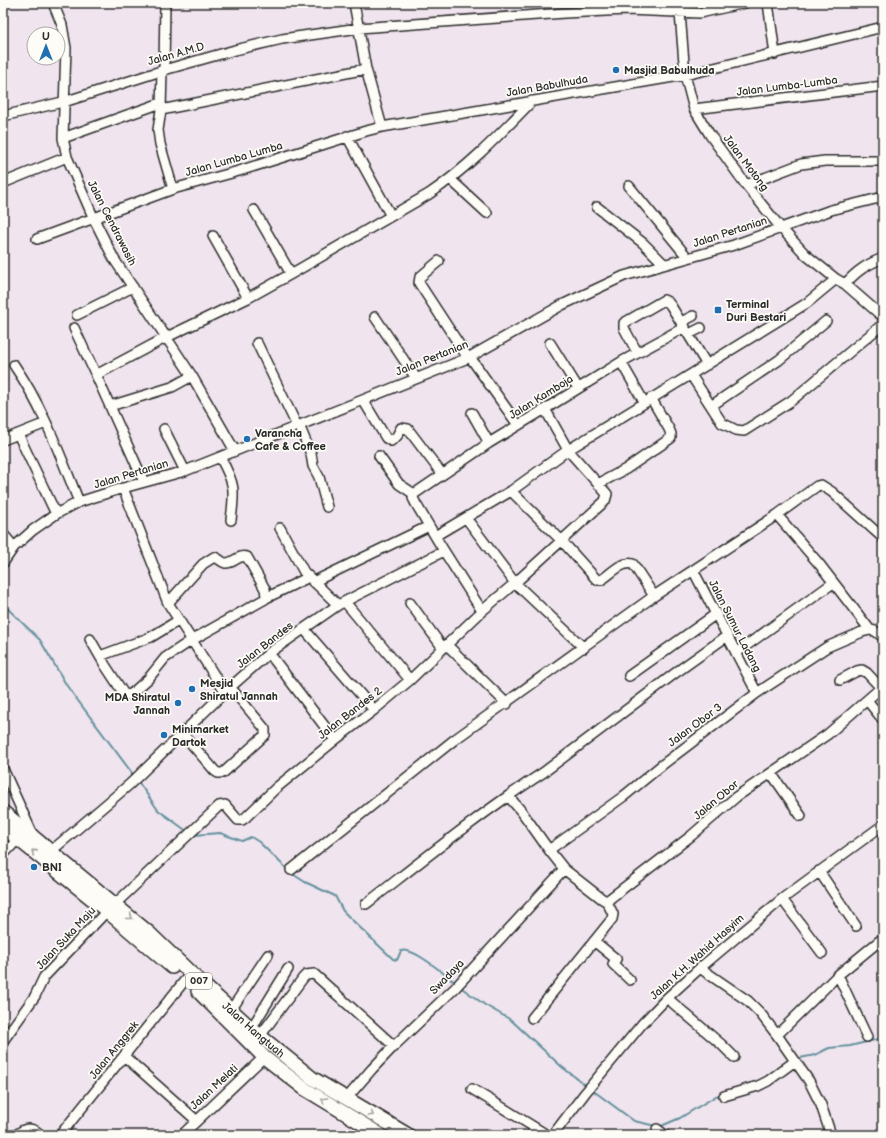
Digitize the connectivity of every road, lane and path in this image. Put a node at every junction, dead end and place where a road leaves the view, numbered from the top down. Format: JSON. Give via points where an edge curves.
{"nodes":[{"id":1,"x":53,"y":3,"type":"edge"},
{"id":2,"x":165,"y":3,"type":"edge"},
{"id":3,"x":354,"y":3,"type":"edge"},
{"id":4,"x":745,"y":3,"type":"edge"},
{"id":5,"x":768,"y":3,"type":"edge"},
{"id":6,"x":680,"y":13,"type":"junction"},
{"id":7,"x":883,"y":27,"type":"edge"},
{"id":8,"x":359,"y":28,"type":"junction"},
{"id":9,"x":775,"y":54,"type":"junction"},
{"id":10,"x":366,"y":69,"type":"junction"},
{"id":11,"x":163,"y":70,"type":"junction"},
{"id":12,"x":685,"y":75,"type":"junction"},
{"id":13,"x":883,"y":86,"type":"edge"},
{"id":14,"x":532,"y":100,"type":"junction"},
{"id":15,"x":64,"y":102,"type":"junction"},
{"id":16,"x":161,"y":107,"type":"junction"},
{"id":17,"x":694,"y":110,"type":"junction"},
{"id":18,"x":3,"y":116,"type":"edge"},
{"id":19,"x":382,"y":127,"type":"junction"},
{"id":20,"x":348,"y":136,"type":"junction"},
{"id":21,"x":63,"y":138,"type":"junction"},
{"id":22,"x":67,"y":157,"type":"junction"},
{"id":23,"x":883,"y":161,"type":"edge"},
{"id":24,"x":450,"y":180,"type":"junction"},
{"id":25,"x":3,"y":183,"type":"edge"},
{"id":26,"x":629,"y":186,"type":"dead end"},
{"id":27,"x":746,"y":186,"type":"junction"},
{"id":28,"x":173,"y":189,"type":"junction"},
{"id":29,"x":883,"y":197,"type":"edge"},
{"id":30,"x":597,"y":207,"type":"dead end"},
{"id":31,"x":254,"y":210,"type":"dead end"},
{"id":32,"x":487,"y":213,"type":"dead end"},
{"id":33,"x":390,"y":216,"type":"junction"},
{"id":34,"x":94,"y":219,"type":"junction"},
{"id":35,"x":781,"y":228,"type":"junction"},
{"id":36,"x":213,"y":236,"type":"dead end"},
{"id":37,"x":37,"y":239,"type":"dead end"},
{"id":38,"x":688,"y":258,"type":"junction"},
{"id":39,"x":883,"y":258,"type":"edge"},
{"id":40,"x":439,"y":261,"type":"dead end"},
{"id":41,"x":664,"y":264,"type":"junction"},
{"id":42,"x":292,"y":274,"type":"junction"},
{"id":43,"x":836,"y":279,"type":"junction"},
{"id":44,"x":845,"y":284,"type":"junction"},
{"id":45,"x":133,"y":287,"type":"junction"},
{"id":46,"x":248,"y":298,"type":"junction"},
{"id":47,"x":77,"y":315,"type":"dead end"},
{"id":48,"x":694,"y":316,"type":"dead end"},
{"id":49,"x":375,"y":317,"type":"dead end"},
{"id":50,"x":883,"y":317,"type":"edge"},
{"id":51,"x":826,"y":321,"type":"dead end"},
{"id":52,"x":883,"y":324,"type":"edge"},
{"id":53,"x":74,"y":328,"type":"dead end"},
{"id":54,"x":685,"y":328,"type":"junction"},
{"id":55,"x":701,"y":328,"type":"dead end"},
{"id":56,"x":167,"y":337,"type":"junction"},
{"id":57,"x":258,"y":343,"type":"dead end"},
{"id":58,"x":550,"y":343,"type":"dead end"},
{"id":59,"x":637,"y":352,"type":"junction"},
{"id":60,"x":469,"y":358,"type":"junction"},
{"id":61,"x":621,"y":362,"type":"junction"},
{"id":62,"x":14,"y":365,"type":"dead end"},
{"id":63,"x":707,"y":365,"type":"junction"},
{"id":64,"x":96,"y":375,"type":"junction"},
{"id":65,"x":691,"y":375,"type":"junction"},
{"id":66,"x":192,"y":376,"type":"junction"},
{"id":67,"x":416,"y":378,"type":"junction"},
{"id":68,"x":578,"y":388,"type":"junction"},
{"id":69,"x":363,"y":400,"type":"junction"},
{"id":70,"x":648,"y":400,"type":"junction"},
{"id":71,"x":110,"y":406,"type":"junction"},
{"id":72,"x":711,"y":406,"type":"junction"},
{"id":73,"x":545,"y":409,"type":"junction"},
{"id":74,"x":472,"y":413,"type":"dead end"},
{"id":75,"x":46,"y":423,"type":"junction"},
{"id":76,"x":518,"y":425,"type":"junction"},
{"id":77,"x":298,"y":426,"type":"junction"},
{"id":78,"x":164,"y":429,"type":"dead end"},
{"id":79,"x":18,"y":434,"type":"junction"},
{"id":80,"x":3,"y":440,"type":"edge"},
{"id":81,"x":489,"y":442,"type":"junction"},
{"id":82,"x":568,"y":450,"type":"junction"},
{"id":83,"x":236,"y":451,"type":"junction"},
{"id":84,"x":379,"y":456,"type":"dead end"},
{"id":85,"x":220,"y":457,"type":"junction"},
{"id":86,"x":185,"y":471,"type":"junction"},
{"id":87,"x":442,"y":474,"type":"junction"},
{"id":88,"x":144,"y":482,"type":"junction"},
{"id":89,"x":598,"y":484,"type":"junction"},
{"id":90,"x":123,"y":488,"type":"junction"},
{"id":91,"x":511,"y":491,"type":"junction"},
{"id":92,"x":414,"y":494,"type":"junction"},
{"id":93,"x":79,"y":502,"type":"junction"},
{"id":94,"x":327,"y":507,"type":"dead end"},
{"id":95,"x":56,"y":514,"type":"junction"},
{"id":96,"x":777,"y":515,"type":"junction"},
{"id":97,"x":466,"y":518,"type":"junction"},
{"id":98,"x":231,"y":520,"type":"dead end"},
{"id":99,"x":429,"y":526,"type":"junction"},
{"id":100,"x":280,"y":528,"type":"dead end"},
{"id":101,"x":3,"y":534,"type":"edge"},
{"id":102,"x":435,"y":536,"type":"junction"},
{"id":103,"x":883,"y":538,"type":"edge"},
{"id":104,"x":562,"y":541,"type":"junction"},
{"id":105,"x":14,"y":547,"type":"junction"},
{"id":106,"x":444,"y":551,"type":"junction"},
{"id":107,"x":3,"y":563,"type":"edge"},
{"id":108,"x":693,"y":570,"type":"junction"},
{"id":109,"x":311,"y":579,"type":"junction"},
{"id":110,"x":515,"y":583,"type":"junction"},
{"id":111,"x":833,"y":583,"type":"junction"},
{"id":112,"x":654,"y":596,"type":"junction"},
{"id":113,"x":266,"y":598,"type":"junction"},
{"id":114,"x":168,"y":603,"type":"junction"},
{"id":115,"x":410,"y":603,"type":"dead end"},
{"id":116,"x":342,"y":604,"type":"junction"},
{"id":117,"x":482,"y":611,"type":"junction"},
{"id":118,"x":716,"y":614,"type":"junction"},
{"id":119,"x":179,"y":620,"type":"junction"},
{"id":120,"x":304,"y":629,"type":"junction"},
{"id":121,"x":870,"y":630,"type":"junction"},
{"id":122,"x":727,"y":636,"type":"junction"},
{"id":123,"x":883,"y":637,"type":"edge"},
{"id":124,"x":90,"y":639,"type":"dead end"},
{"id":125,"x":192,"y":640,"type":"junction"},
{"id":126,"x":445,"y":647,"type":"junction"},
{"id":127,"x":584,"y":648,"type":"junction"},
{"id":128,"x":270,"y":653,"type":"junction"},
{"id":129,"x":736,"y":653,"type":"junction"},
{"id":130,"x":100,"y":656,"type":"junction"},
{"id":131,"x":629,"y":676,"type":"dead end"},
{"id":132,"x":410,"y":680,"type":"junction"},
{"id":133,"x":840,"y":680,"type":"dead end"},
{"id":134,"x":882,"y":687,"type":"edge"},
{"id":135,"x":228,"y":690,"type":"junction"},
{"id":136,"x":757,"y":693,"type":"junction"},
{"id":137,"x":867,"y":700,"type":"junction"},
{"id":138,"x":507,"y":704,"type":"junction"},
{"id":139,"x":374,"y":710,"type":"junction"},
{"id":140,"x":883,"y":720,"type":"edge"},
{"id":141,"x":182,"y":733,"type":"junction"},
{"id":142,"x":335,"y":740,"type":"junction"},
{"id":143,"x":3,"y":769,"type":"edge"},
{"id":144,"x":771,"y":772,"type":"junction"},
{"id":145,"x":509,"y":797,"type":"junction"},
{"id":146,"x":3,"y":812,"type":"edge"},
{"id":147,"x":801,"y":816,"type":"dead end"},
{"id":148,"x":883,"y":825,"type":"edge"},
{"id":149,"x":3,"y":827,"type":"edge"},
{"id":150,"x":34,"y":836,"type":"junction"},
{"id":151,"x":18,"y":839,"type":"junction"},
{"id":152,"x":549,"y":850,"type":"junction"},
{"id":153,"x":50,"y":852,"type":"junction"},
{"id":154,"x":3,"y":855,"type":"edge"},
{"id":155,"x":564,"y":869,"type":"junction"},
{"id":156,"x":291,"y":870,"type":"dead end"},
{"id":157,"x":819,"y":871,"type":"junction"},
{"id":158,"x":83,"y":886,"type":"junction"},
{"id":159,"x":782,"y":899,"type":"junction"},
{"id":160,"x":606,"y":900,"type":"junction"},
{"id":161,"x":366,"y":904,"type":"dead end"},
{"id":162,"x":111,"y":908,"type":"junction"},
{"id":163,"x":856,"y":926,"type":"dead end"},
{"id":164,"x":883,"y":938,"type":"edge"},
{"id":165,"x":594,"y":941,"type":"junction"},
{"id":166,"x":822,"y":953,"type":"dead end"},
{"id":167,"x":268,"y":955,"type":"dead end"},
{"id":168,"x":700,"y":968,"type":"junction"},
{"id":169,"x":288,"y":969,"type":"dead end"},
{"id":170,"x":838,"y":975,"type":"junction"},
{"id":171,"x":186,"y":979,"type":"junction"},
{"id":172,"x":630,"y":980,"type":"dead end"},
{"id":173,"x":667,"y":998,"type":"junction"},
{"id":174,"x":231,"y":1010,"type":"junction"},
{"id":175,"x":532,"y":1018,"type":"dead end"},
{"id":176,"x":256,"y":1033,"type":"junction"},
{"id":177,"x":777,"y":1035,"type":"junction"},
{"id":178,"x":867,"y":1037,"type":"dead end"},
{"id":179,"x":3,"y":1041,"type":"edge"},
{"id":180,"x":394,"y":1046,"type":"junction"},
{"id":181,"x":124,"y":1056,"type":"junction"},
{"id":182,"x":264,"y":1057,"type":"junction"},
{"id":183,"x":734,"y":1057,"type":"dead end"},
{"id":184,"x":795,"y":1061,"type":"junction"},
{"id":185,"x":309,"y":1084,"type":"junction"},
{"id":186,"x":472,"y":1089,"type":"dead end"},
{"id":187,"x":724,"y":1096,"type":"dead end"},
{"id":188,"x":346,"y":1099,"type":"junction"},
{"id":189,"x":196,"y":1120,"type":"junction"},
{"id":190,"x":657,"y":1129,"type":"dead end"},
{"id":191,"x":17,"y":1135,"type":"edge"},
{"id":192,"x":41,"y":1135,"type":"edge"},
{"id":193,"x":60,"y":1135,"type":"edge"},
{"id":194,"x":182,"y":1135,"type":"edge"},
{"id":195,"x":381,"y":1135,"type":"edge"},
{"id":196,"x":408,"y":1135,"type":"edge"},
{"id":197,"x":547,"y":1135,"type":"edge"},
{"id":198,"x":553,"y":1135,"type":"edge"},
{"id":199,"x":665,"y":1135,"type":"edge"},
{"id":200,"x":831,"y":1135,"type":"edge"}],
"edges":[{"from":1,"to":15,"type":"street","name":"Jalan Cendrawasih","via":[[62,24],[66,48]]},
{"from":2,"to":11,"type":"street"},
{"from":3,"to":8,"type":"street"},
{"from":4,"to":6,"type":"street","name":"Jalan A.M.D","via":[[700,13]]},
{"from":5,"to":9,"type":"street"},
{"from":6,"to":8,"type":"street","name":"Jalan A.M.D","via":[[627,10]]},
{"from":6,"to":12,"type":"street","name":"Jalan Motong"},
{"from":7,"to":9,"type":"street"},
{"from":8,"to":10,"type":"street"},
{"from":8,"to":11,"type":"street","name":"Jalan A.M.D","via":[[282,39]]},
{"from":9,"to":12,"type":"street","name":"Jalan Babulhuda"},
{"from":10,"to":16,"type":"street"},
{"from":10,"to":19,"type":"street"},
{"from":11,"to":15,"type":"street","name":"Jalan A.M.D"},
{"from":11,"to":16,"type":"street"},
{"from":12,"to":14,"type":"street","name":"Jalan Babulhuda"},
{"from":12,"to":17,"type":"street","name":"Jalan Motong"},
{"from":13,"to":17,"type":"street","name":"Jalan Lumba-Lumba"},
{"from":14,"to":19,"type":"street","name":"Jalan Babulhuda"},
{"from":14,"to":24,"type":"street","via":[[490,145]]},
{"from":15,"to":18,"type":"street","name":"Jalan A.M.D"},
{"from":15,"to":21,"type":"street","name":"Jalan Cendrawasih"},
{"from":16,"to":21,"type":"street"},
{"from":16,"to":28,"type":"street","via":[[158,130],[160,144]]},
{"from":17,"to":27,"type":"street","name":"Jalan Motong"},
{"from":19,"to":20,"type":"street","name":"Jalan Lumba Lumba"},
{"from":20,"to":28,"type":"street","name":"Jalan Lumba Lumba"},
{"from":20,"to":33,"type":"street"},
{"from":21,"to":22,"type":"street","name":"Jalan Cendrawasih"},
{"from":22,"to":25,"type":"street"},
{"from":22,"to":34,"type":"street","name":"Jalan Cendrawasih"},
{"from":23,"to":27,"type":"street","via":[[825,161],[801,164]]},
{"from":24,"to":32,"type":"street"},
{"from":24,"to":33,"type":"street"},
{"from":26,"to":38,"type":"street"},
{"from":27,"to":35,"type":"street","name":"Jalan Motong"},
{"from":28,"to":34,"type":"street","name":"Jalan Lumba Lumba"},
{"from":29,"to":35,"type":"street","name":"Jalan Pertanian","via":[[831,210]]},
{"from":30,"to":41,"type":"street","via":[[643,243]]},
{"from":31,"to":42,"type":"street"},
{"from":33,"to":42,"type":"street"},
{"from":34,"to":37,"type":"street","name":"Jalan Lumba Lumba"},
{"from":34,"to":45,"type":"street","name":"Jalan Cendrawasih","via":[[114,259]]},
{"from":35,"to":38,"type":"street","name":"Jalan Pertanian"},
{"from":35,"to":43,"type":"street","name":"Jalan Motong","via":[[806,255]]},
{"from":36,"to":46,"type":"street"},
{"from":38,"to":41,"type":"street","name":"Jalan Pertanian"},
{"from":39,"to":44,"type":"street","via":[[866,265]]},
{"from":40,"to":60,"type":"street","via":[[420,277],[419,283]]},
{"from":41,"to":60,"type":"street","name":"Jalan Pertanian","via":[[624,276],[575,298]]},
{"from":42,"to":46,"type":"street"},
{"from":43,"to":44,"type":"street","name":"Jalan Motong"},
{"from":43,"to":63,"type":"street","via":[[807,303]]},
{"from":44,"to":50,"type":"street","name":"Jalan Motong"},
{"from":45,"to":47,"type":"street"},
{"from":45,"to":56,"type":"street","name":"Jalan Cendrawasih"},
{"from":46,"to":56,"type":"street"},
{"from":48,"to":54,"type":"street"},
{"from":49,"to":67,"type":"street"},
{"from":51,"to":72,"type":"street","via":[[780,360]]},
{"from":52,"to":72,"type":"street","via":[[790,401],[744,431],[722,423]]},
{"from":53,"to":64,"type":"street"},
{"from":54,"to":55,"type":"street"},
{"from":54,"to":59,"type":"street","name":"Jalan Kamboja"},
{"from":54,"to":59,"type":"street","via":[[664,300],[624,323],[624,328]]},
{"from":54,"to":63,"type":"street"},
{"from":56,"to":64,"type":"street"},
{"from":56,"to":66,"type":"street","name":"Jalan Cendrawasih"},
{"from":57,"to":77,"type":"street"},
{"from":58,"to":68,"type":"street"},
{"from":59,"to":61,"type":"street","name":"Jalan Kamboja"},
{"from":60,"to":67,"type":"street","name":"Jalan Pertanian"},
{"from":60,"to":76,"type":"street"},
{"from":61,"to":68,"type":"street","name":"Jalan Kamboja"},
{"from":61,"to":70,"type":"street"},
{"from":62,"to":75,"type":"street","via":[[33,395]]},
{"from":63,"to":65,"type":"street"},
{"from":64,"to":71,"type":"street"},
{"from":65,"to":70,"type":"street"},
{"from":65,"to":72,"type":"street"},
{"from":66,"to":71,"type":"street","via":[[172,387]]},
{"from":66,"to":83,"type":"street","name":"Jalan Cendrawasih"},
{"from":67,"to":69,"type":"street","name":"Jalan Pertanian"},
{"from":68,"to":73,"type":"street","name":"Jalan Kamboja"},
{"from":69,"to":77,"type":"street","name":"Jalan Pertanian"},
{"from":69,"to":87,"type":"street","via":[[386,438],[390,441],[397,436],[401,428],[408,429]]},
{"from":70,"to":82,"type":"street"},
{"from":70,"to":89,"type":"street","via":[[669,429],[671,438],[626,469]]},
{"from":71,"to":88,"type":"street"},
{"from":73,"to":76,"type":"street","name":"Jalan Kamboja"},
{"from":73,"to":82,"type":"street"},
{"from":74,"to":81,"type":"street"},
{"from":75,"to":79,"type":"street"},
{"from":75,"to":93,"type":"street"},
{"from":76,"to":81,"type":"street","name":"Jalan Kamboja"},
{"from":77,"to":83,"type":"street","name":"Jalan Pertanian"},
{"from":77,"to":94,"type":"street","via":[[311,454]]},
{"from":78,"to":86,"type":"street"},
{"from":79,"to":80,"type":"street"},
{"from":79,"to":95,"type":"street"},
{"from":81,"to":87,"type":"street","name":"Jalan Kamboja"},
{"from":82,"to":89,"type":"street"},
{"from":82,"to":91,"type":"street"},
{"from":83,"to":85,"type":"street","name":"Jalan Pertanian"},
{"from":84,"to":92,"type":"street","via":[[399,484]]},
{"from":85,"to":86,"type":"street","name":"Jalan Pertanian"},
{"from":85,"to":98,"type":"street","via":[[234,490]]},
{"from":86,"to":88,"type":"street","name":"Jalan Pertanian"},
{"from":87,"to":92,"type":"street","name":"Jalan Kamboja"},
{"from":88,"to":90,"type":"street","name":"Jalan Pertanian"},
{"from":89,"to":104,"type":"street","name":"Jalan Bandes 2","via":[[607,494],[605,501]]},
{"from":90,"to":93,"type":"street","name":"Jalan Pertanian"},
{"from":90,"to":114,"type":"street"},
{"from":91,"to":97,"type":"street"},
{"from":91,"to":104,"type":"street"},
{"from":92,"to":99,"type":"street","via":[[414,501]]},
{"from":93,"to":95,"type":"street","name":"Jalan Pertanian"},
{"from":95,"to":105,"type":"street","name":"Jalan Pertanian"},
{"from":96,"to":103,"type":"street","via":[[821,485]]},
{"from":96,"to":108,"type":"street"},
{"from":96,"to":111,"type":"street"},
{"from":97,"to":102,"type":"street"},
{"from":97,"to":110,"type":"street"},
{"from":99,"to":102,"type":"street"},
{"from":99,"to":109,"type":"street"},
{"from":100,"to":109,"type":"street","via":[[304,572]]},
{"from":101,"to":105,"type":"street"},
{"from":102,"to":106,"type":"street"},
{"from":104,"to":110,"type":"street","name":"Jalan Bandes 2"},
{"from":104,"to":112,"type":"street","via":[[597,580],[607,577],[623,564],[634,564]]},
{"from":105,"to":107,"type":"street","name":"Jalan Pertanian"},
{"from":106,"to":116,"type":"street","name":"Jalan Bandes"},
{"from":106,"to":117,"type":"street"},
{"from":108,"to":112,"type":"street"},
{"from":108,"to":118,"type":"street","name":"Jalan Sumur Ladang"},
{"from":109,"to":113,"type":"street"},
{"from":109,"to":116,"type":"street"},
{"from":110,"to":117,"type":"street","name":"Jalan Bandes 2"},
{"from":110,"to":127,"type":"street"},
{"from":111,"to":121,"type":"street"},
{"from":111,"to":129,"type":"street"},
{"from":112,"to":127,"type":"street"},
{"from":113,"to":114,"type":"street","via":[[265,589],[246,557],[239,556],[227,563],[214,557],[203,564]]},
{"from":113,"to":125,"type":"street"},
{"from":114,"to":119,"type":"street"},
{"from":115,"to":126,"type":"street"},
{"from":116,"to":120,"type":"street","name":"Jalan Bandes"},
{"from":116,"to":132,"type":"street"},
{"from":117,"to":126,"type":"street","name":"Jalan Bandes 2"},
{"from":118,"to":122,"type":"street","name":"Jalan Sumur Ladang"},
{"from":118,"to":131,"type":"street"},
{"from":119,"to":125,"type":"street"},
{"from":119,"to":130,"type":"street","via":[[151,637]]},
{"from":120,"to":128,"type":"street","name":"Jalan Bandes"},
{"from":120,"to":139,"type":"street"},
{"from":121,"to":123,"type":"street"},
{"from":121,"to":136,"type":"street","name":"Jalan Obor 3","via":[[827,647]]},
{"from":122,"to":129,"type":"street","name":"Jalan Sumur Ladang"},
{"from":122,"to":145,"type":"street"},
{"from":124,"to":130,"type":"street"},
{"from":125,"to":130,"type":"street","via":[[165,658],[148,679],[130,695],[124,694]]},
{"from":125,"to":135,"type":"street"},
{"from":126,"to":132,"type":"street","name":"Jalan Bandes 2"},
{"from":126,"to":138,"type":"street"},
{"from":127,"to":138,"type":"street"},
{"from":128,"to":135,"type":"street","name":"Jalan Bandes"},
{"from":128,"to":142,"type":"street"},
{"from":129,"to":136,"type":"street","name":"Jalan Sumur Ladang"},
{"from":132,"to":139,"type":"street","name":"Jalan Bandes 2"},
{"from":133,"to":134,"type":"street","via":[[862,670]]},
{"from":134,"to":137,"type":"street","name":"Jalan Obor"},
{"from":135,"to":141,"type":"street","name":"Jalan Bandes"},
{"from":135,"to":141,"type":"street","via":[[266,729],[265,735],[221,774],[216,772]]},
{"from":136,"to":152,"type":"street","name":"Jalan Obor 3","via":[[624,796]]},
{"from":137,"to":140,"type":"street"},
{"from":137,"to":144,"type":"street","name":"Jalan Obor","via":[[828,734]]},
{"from":138,"to":156,"type":"street","via":[[454,740]]},
{"from":139,"to":142,"type":"street","name":"Jalan Bandes 2"},
{"from":141,"to":153,"type":"street","name":"Jalan Bandes","via":[[130,784]]},
{"from":142,"to":162,"type":"street","name":"Jalan Bandes 2","via":[[276,788],[242,820],[237,819],[227,807],[220,806]]},
{"from":143,"to":150,"type":"street"},
{"from":144,"to":147,"type":"street"},
{"from":144,"to":160,"type":"street","name":"Jalan Obor"},
{"from":145,"to":152,"type":"street"},
{"from":145,"to":161,"type":"street"},
{"from":146,"to":150,"type":"highway","name":"Jalan Hangtuah","number":"007"},
{"from":148,"to":157,"type":"street","name":"Jalan K.H. Wahid Hasyim"},
{"from":149,"to":151,"type":"highway","name":"Jalan Hangtuah","number":"007"},
{"from":150,"to":153,"type":"highway","name":"Jalan Hangtuah","number":"007"},
{"from":151,"to":154,"type":"street"},
{"from":158,"to":151,"type":"highway","name":"Jalan Hangtuah","number":"007","one_way":true},
{"from":152,"to":155,"type":"street"},
{"from":153,"to":158,"type":"highway","name":"Jalan Hangtuah","number":"007"},
{"from":155,"to":160,"type":"street"},
{"from":155,"to":180,"type":"street","name":"Swadaya","via":[[458,985]]},
{"from":157,"to":159,"type":"street","name":"Jalan K.H. Wahid Hasyim"},
{"from":157,"to":163,"type":"street"},
{"from":158,"to":162,"type":"highway","name":"Jalan Hangtuah","number":"007"},
{"from":159,"to":166,"type":"street"},
{"from":159,"to":168,"type":"street","name":"Jalan K.H. Wahid Hasyim"},
{"from":160,"to":165,"type":"street","via":[[613,917]]},
{"from":162,"to":171,"type":"highway","name":"Jalan Hangtuah","number":"007"},
{"from":162,"to":174,"type":"highway","name":"Jalan Hangtuah","number":"007","one_way":true,"via":[[149,933]]},
{"from":162,"to":179,"type":"street","name":"Jalan Suka Maju","via":[[44,977],[35,996]]},
{"from":164,"to":170,"type":"street"},
{"from":165,"to":172,"type":"street","via":[[616,959],[613,964]]},
{"from":165,"to":175,"type":"street"},
{"from":167,"to":174,"type":"street"},
{"from":168,"to":173,"type":"street","name":"Jalan K.H. Wahid Hasyim"},
{"from":168,"to":177,"type":"street","via":[[748,1001]]},
{"from":169,"to":176,"type":"street"},
{"from":170,"to":177,"type":"street"},
{"from":170,"to":178,"type":"street"},
{"from":171,"to":181,"type":"street","name":"Jalan Anggrek"},
{"from":171,"to":182,"type":"highway","name":"Jalan Hangtuah","number":"007"},
{"from":173,"to":183,"type":"street"},
{"from":173,"to":198,"type":"street","name":"Jalan K.H. Wahid Hasyim","via":[[642,1024]]},
{"from":174,"to":176,"type":"highway","name":"Jalan Hangtuah","number":"007"},
{"from":176,"to":180,"type":"street","via":[[303,978],[314,974]]},
{"from":176,"to":185,"type":"highway","name":"Jalan Hangtuah","number":"007"},
{"from":177,"to":184,"type":"street"},
{"from":180,"to":188,"type":"street","name":"Swadaya"},
{"from":181,"to":189,"type":"street"},
{"from":181,"to":193,"type":"street","name":"Jalan Anggrek"},
{"from":182,"to":185,"type":"highway","name":"Jalan Hangtuah","number":"007"},
{"from":182,"to":189,"type":"street","name":"Jalan Melati"},
{"from":184,"to":187,"type":"street","via":[[758,1086]]},
{"from":184,"to":200,"type":"street","via":[[821,1105]]},
{"from":185,"to":188,"type":"highway","name":"Jalan Hangtuah","number":"007"},
{"from":195,"to":185,"type":"highway","name":"Jalan Hangtuah","number":"007","one_way":true},
{"from":186,"to":197,"type":"street"},
{"from":188,"to":196,"type":"highway","name":"Jalan Hangtuah","number":"007","one_way":true},
{"from":189,"to":194,"type":"street","name":"Jalan Melati"},
{"from":190,"to":199,"type":"street"},
{"from":191,"to":192,"type":"street","via":[[29,1129]]}]}
